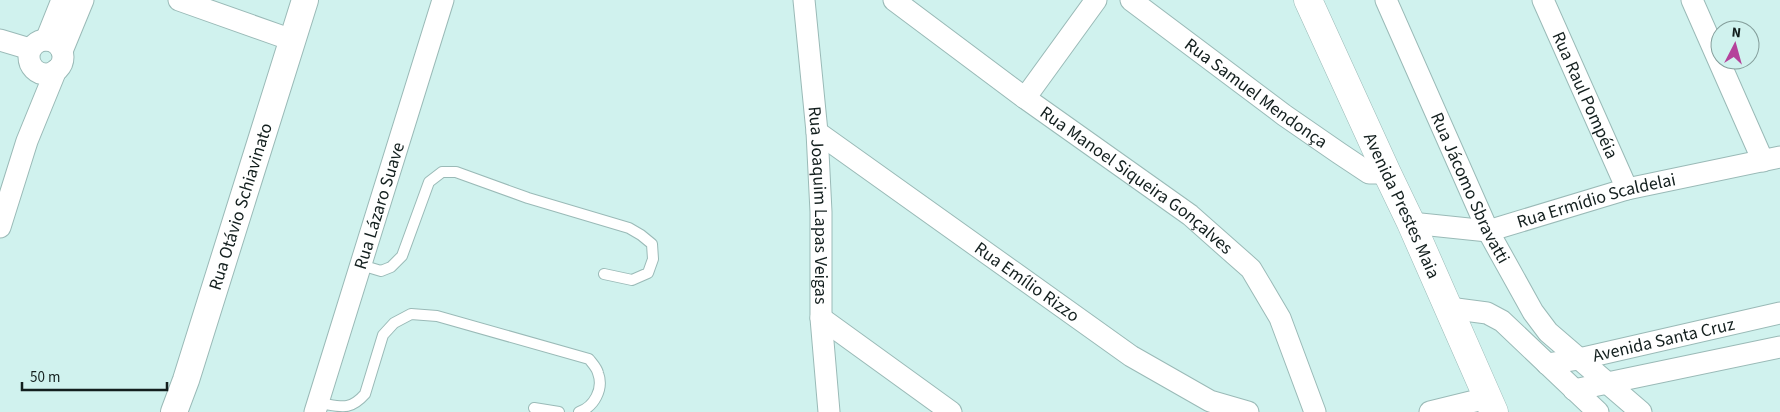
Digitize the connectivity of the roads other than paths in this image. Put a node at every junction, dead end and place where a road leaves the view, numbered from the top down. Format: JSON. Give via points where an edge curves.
{"nodes":[{"id":1,"x":62,"y":0,"type":"edge"},
{"id":2,"x":83,"y":0,"type":"edge"},
{"id":3,"x":178,"y":0,"type":"edge"},
{"id":4,"x":305,"y":0,"type":"edge"},
{"id":5,"x":443,"y":0,"type":"edge"},
{"id":6,"x":804,"y":0,"type":"edge"},
{"id":7,"x":894,"y":0,"type":"edge"},
{"id":8,"x":1096,"y":0,"type":"edge"},
{"id":9,"x":1131,"y":0,"type":"edge"},
{"id":10,"x":1308,"y":0,"type":"edge"},
{"id":11,"x":1386,"y":0,"type":"edge"},
{"id":12,"x":1543,"y":0,"type":"edge"},
{"id":13,"x":1692,"y":0,"type":"edge"},
{"id":14,"x":0,"y":40,"type":"edge"},
{"id":15,"x":292,"y":40,"type":"junction"},
{"id":16,"x":49,"y":52,"type":"junction"},
{"id":17,"x":1025,"y":98,"type":"junction"},
{"id":18,"x":817,"y":132,"type":"junction"},
{"id":19,"x":27,"y":141,"type":"junction"},
{"id":20,"x":1772,"y":159,"type":"edge"},
{"id":21,"x":1387,"y":173,"type":"junction"},
{"id":22,"x":1627,"y":189,"type":"junction"},
{"id":23,"x":1411,"y":223,"type":"junction"},
{"id":24,"x":0,"y":228,"type":"edge"},
{"id":25,"x":1488,"y":231,"type":"junction"},
{"id":26,"x":361,"y":265,"type":"junction"},
{"id":27,"x":604,"y":274,"type":"dead end"},
{"id":28,"x":1450,"y":308,"type":"junction"},
{"id":29,"x":1780,"y":313,"type":"edge"},
{"id":30,"x":822,"y":318,"type":"junction"},
{"id":31,"x":1780,"y":347,"type":"edge"},
{"id":32,"x":1578,"y":359,"type":"junction"},
{"id":33,"x":1546,"y":364,"type":"junction"},
{"id":34,"x":1608,"y":384,"type":"junction"},
{"id":35,"x":1574,"y":390,"type":"junction"},
{"id":36,"x":1490,"y":405,"type":"edge"},
{"id":37,"x":317,"y":407,"type":"edge"},
{"id":38,"x":1207,"y":407,"type":"edge"},
{"id":39,"x":534,"y":408,"type":"dead end"},
{"id":40,"x":174,"y":412,"type":"edge"},
{"id":41,"x":559,"y":412,"type":"edge"},
{"id":42,"x":579,"y":412,"type":"edge"},
{"id":43,"x":829,"y":412,"type":"edge"},
{"id":44,"x":951,"y":412,"type":"edge"},
{"id":45,"x":1248,"y":412,"type":"edge"},
{"id":46,"x":1315,"y":412,"type":"edge"},
{"id":47,"x":1430,"y":412,"type":"edge"},
{"id":48,"x":1598,"y":412,"type":"edge"},
{"id":49,"x":1641,"y":412,"type":"edge"}],
"edges":[{"from":1,"to":16,"type":"street"},
{"from":2,"to":16,"type":"street"},
{"from":3,"to":15,"type":"street"},
{"from":4,"to":15,"type":"street","name":"Rua Otávio Schiavinato"},
{"from":5,"to":26,"type":"street","name":"Rua Lázaro Suave"},
{"from":6,"to":18,"type":"street","name":"Rua Joaquim Lapas Veigas"},
{"from":7,"to":17,"type":"street","name":"Rua Manoel Siqueira Gonçalves"},
{"from":8,"to":17,"type":"street"},
{"from":9,"to":21,"type":"street","name":"Rua Samuel Mendonça","via":[[1333,149],[1369,173]]},
{"from":10,"to":21,"type":"main road","name":"Avenida Prestes Maia"},
{"from":11,"to":25,"type":"street","name":"Rua Jácomo Sbravatti"},
{"from":12,"to":22,"type":"street","name":"Rua Raul Pompéia"},
{"from":13,"to":20,"type":"street"},
{"from":14,"to":16,"type":"street"},
{"from":15,"to":40,"type":"street","name":"Rua Otávio Schiavinato"},
{"from":16,"to":19,"type":"street"},
{"from":16,"to":19,"type":"street","via":[[28,60],[34,70]]},
{"from":17,"to":46,"type":"street","name":"Rua Manoel Siqueira Gonçalves","via":[[1190,214],[1251,269],[1280,318]]},
{"from":18,"to":30,"type":"street","name":"Rua Joaquim Lapas Veigas"},
{"from":18,"to":38,"type":"street","name":"Rua Emílio Rizzo"},
{"from":19,"to":24,"type":"street"},
{"from":20,"to":22,"type":"street","name":"Rua Ermídio Scaldelai"},
{"from":21,"to":23,"type":"main road","name":"Avenida Prestes Maia"},
{"from":22,"to":25,"type":"street","name":"Rua Ermídio Scaldelai"},
{"from":23,"to":25,"type":"street","name":"Rua Ermídio Scaldelai"},
{"from":23,"to":28,"type":"main road","name":"Avenida Prestes Maia"},
{"from":25,"to":32,"type":"street","name":"Rua Jácomo Sbravatti","via":[[1533,312],[1548,332]]},
{"from":26,"to":27,"type":"lane","via":[[381,271],[391,267],[402,256],[429,182],[442,172],[456,172],[528,198],[629,228],[652,244],[654,259],[648,273],[632,280]]},
{"from":26,"to":37,"type":"street","name":"Rua Lázaro Suave"},
{"from":28,"to":33,"type":"street","via":[[1487,313],[1502,320]]},
{"from":28,"to":36,"type":"main road","name":"Avenida Prestes Maia"},
{"from":29,"to":32,"type":"street","name":"Avenida Santa Cruz"},
{"from":30,"to":43,"type":"street","name":"Rua Joaquim Lapas Veigas"},
{"from":30,"to":44,"type":"street"},
{"from":31,"to":34,"type":"street","name":"Avenida Santa Cruz"},
{"from":32,"to":33,"type":"street","name":"Avenida Santa Cruz"},
{"from":32,"to":34,"type":"street","name":"Rua Jácomo Sbravatti"},
{"from":33,"to":35,"type":"street"},
{"from":34,"to":35,"type":"street","name":"Avenida Santa Cruz"},
{"from":34,"to":49,"type":"street","name":"Rua Jácomo Sbravatti"},
{"from":35,"to":48,"type":"street"},
{"from":36,"to":47,"type":"street"},
{"from":37,"to":42,"type":"lane","via":[[348,407],[358,402],[365,394],[383,334],[394,323],[411,314],[437,316],[589,360],[599,373],[597,399],[589,409]]},
{"from":38,"to":45,"type":"street","name":"Rua Emílio Rizzo"},
{"from":39,"to":41,"type":"lane"}]}
